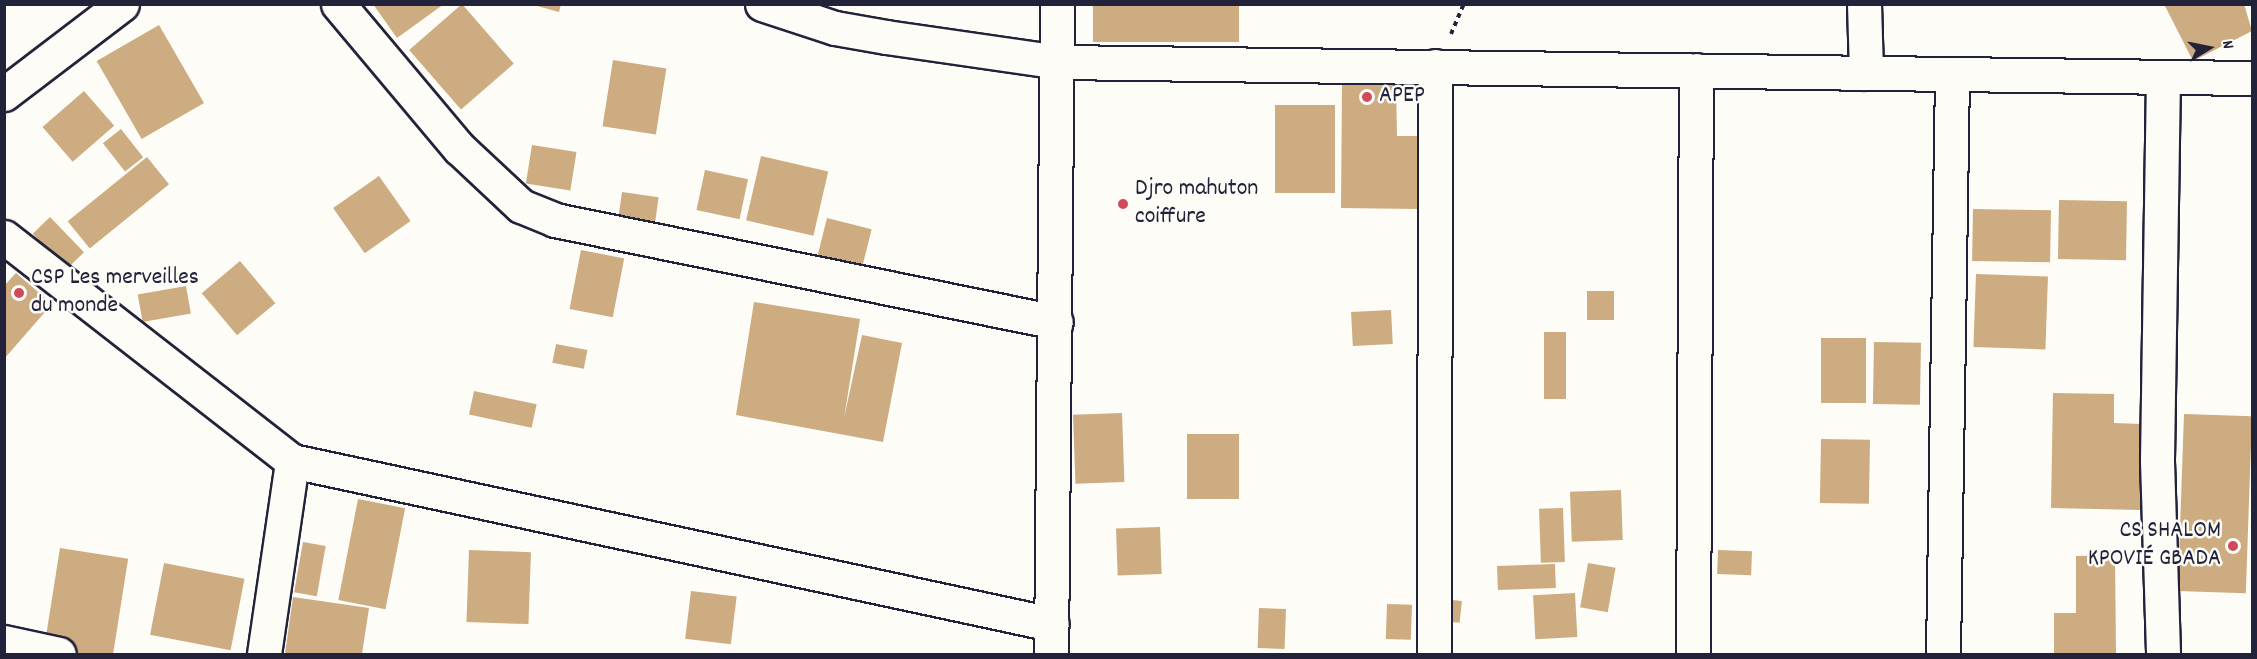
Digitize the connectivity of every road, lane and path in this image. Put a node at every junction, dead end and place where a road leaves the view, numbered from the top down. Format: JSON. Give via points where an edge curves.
{"nodes":[{"id":1,"x":122,"y":4,"type":"edge"},
{"id":2,"x":338,"y":4,"type":"edge"},
{"id":3,"x":762,"y":4,"type":"edge"},
{"id":4,"x":1057,"y":4,"type":"edge"},
{"id":5,"x":1864,"y":4,"type":"edge"},
{"id":6,"x":1059,"y":62,"type":"junction"},
{"id":7,"x":1435,"y":66,"type":"junction"},
{"id":8,"x":1696,"y":70,"type":"junction"},
{"id":9,"x":1866,"y":73,"type":"junction"},
{"id":10,"x":1952,"y":74,"type":"junction"},
{"id":11,"x":2163,"y":77,"type":"junction"},
{"id":12,"x":2253,"y":78,"type":"edge"},
{"id":13,"x":4,"y":94,"type":"edge"},
{"id":14,"x":4,"y":237,"type":"edge"},
{"id":15,"x":1056,"y":322,"type":"junction"},
{"id":16,"x":292,"y":461,"type":"junction"},
{"id":17,"x":1051,"y":639,"type":"edge"},
{"id":18,"x":4,"y":642,"type":"edge"},
{"id":19,"x":59,"y":654,"type":"edge"},
{"id":20,"x":264,"y":654,"type":"edge"},
{"id":21,"x":1434,"y":654,"type":"edge"},
{"id":22,"x":1693,"y":654,"type":"edge"},
{"id":23,"x":1943,"y":654,"type":"edge"},
{"id":24,"x":2163,"y":654,"type":"edge"}],
"edges":[{"from":1,"to":13,"type":"street"},
{"from":2,"to":15,"type":"street","via":[[459,148],[521,206],[555,220]]},
{"from":3,"to":6,"type":"street","via":[[835,28]]},
{"from":4,"to":6,"type":"street"},
{"from":5,"to":9,"type":"street"},
{"from":6,"to":7,"type":"street"},
{"from":6,"to":15,"type":"street"},
{"from":7,"to":8,"type":"street"},
{"from":7,"to":21,"type":"street"},
{"from":8,"to":9,"type":"street"},
{"from":8,"to":22,"type":"street"},
{"from":9,"to":10,"type":"street"},
{"from":10,"to":11,"type":"street"},
{"from":10,"to":23,"type":"street"},
{"from":11,"to":12,"type":"street"},
{"from":11,"to":24,"type":"street","via":[[2157,461]]},
{"from":14,"to":16,"type":"street"},
{"from":15,"to":17,"type":"street"},
{"from":16,"to":17,"type":"street"},
{"from":16,"to":20,"type":"street"},
{"from":18,"to":19,"type":"street"}]}
